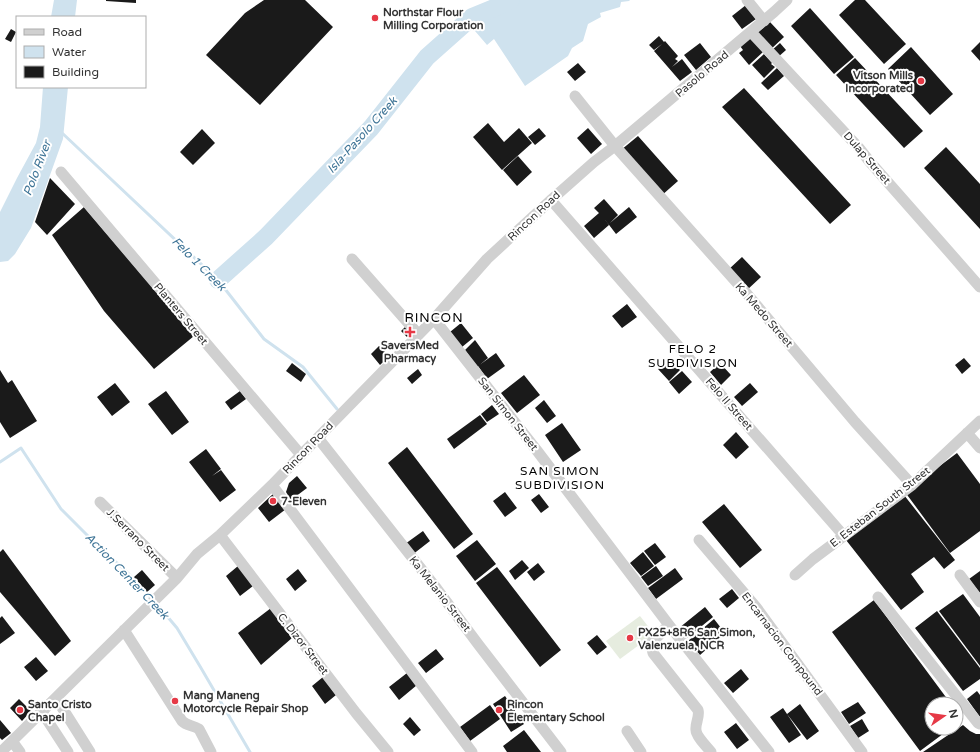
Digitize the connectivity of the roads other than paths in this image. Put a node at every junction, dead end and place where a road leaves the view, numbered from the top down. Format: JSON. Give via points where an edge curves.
{"nodes":[{"id":1,"x":747,"y":0,"type":"edge"},
{"id":2,"x":787,"y":0,"type":"edge"},
{"id":3,"x":764,"y":21,"type":"junction"},
{"id":4,"x":751,"y":32,"type":"junction"},
{"id":5,"x":575,"y":96,"type":"dead end"},
{"id":6,"x":615,"y":146,"type":"junction"},
{"id":7,"x":61,"y":172,"type":"dead end"},
{"id":8,"x":551,"y":200,"type":"junction"},
{"id":9,"x":352,"y":260,"type":"dead end"},
{"id":10,"x":980,"y":287,"type":"edge"},
{"id":11,"x":434,"y":319,"type":"junction"},
{"id":12,"x":418,"y":334,"type":"junction"},
{"id":13,"x":980,"y":421,"type":"edge"},
{"id":14,"x":967,"y":433,"type":"junction"},
{"id":15,"x":318,"y":438,"type":"junction"},
{"id":16,"x":980,"y":448,"type":"edge"},
{"id":17,"x":301,"y":455,"type":"junction"},
{"id":18,"x":272,"y":485,"type":"junction"},
{"id":19,"x":912,"y":485,"type":"junction"},
{"id":20,"x":100,"y":502,"type":"dead end"},
{"id":21,"x":220,"y":535,"type":"junction"},
{"id":22,"x":844,"y":536,"type":"junction"},
{"id":23,"x":699,"y":540,"type":"dead end"},
{"id":24,"x":795,"y":575,"type":"dead end"},
{"id":25,"x":960,"y":575,"type":"dead end"},
{"id":26,"x":177,"y":578,"type":"junction"},
{"id":27,"x":878,"y":597,"type":"dead end"},
{"id":28,"x":980,"y":602,"type":"edge"},
{"id":29,"x":669,"y":625,"type":"junction"},
{"id":30,"x":124,"y":630,"type":"junction"},
{"id":31,"x":56,"y":698,"type":"junction"},
{"id":32,"x":42,"y":712,"type":"junction"},
{"id":33,"x":980,"y":724,"type":"edge"},
{"id":34,"x":627,"y":731,"type":"dead end"},
{"id":35,"x":12,"y":741,"type":"junction"},
{"id":36,"x":2,"y":752,"type":"edge"},
{"id":37,"x":20,"y":752,"type":"edge"},
{"id":38,"x":68,"y":752,"type":"edge"},
{"id":39,"x":90,"y":752,"type":"edge"},
{"id":40,"x":211,"y":752,"type":"edge"},
{"id":41,"x":388,"y":752,"type":"edge"},
{"id":42,"x":472,"y":752,"type":"edge"},
{"id":43,"x":561,"y":752,"type":"edge"},
{"id":44,"x":641,"y":752,"type":"edge"},
{"id":45,"x":711,"y":752,"type":"edge"},
{"id":46,"x":769,"y":752,"type":"edge"},
{"id":47,"x":862,"y":752,"type":"edge"}],
"edges":[{"from":1,"to":3,"type":"street"},
{"from":2,"to":3,"type":"street","name":"Pasolo Road"},
{"from":3,"to":4,"type":"street","name":"Pasolo Road"},
{"from":4,"to":6,"type":"street","name":"Pasolo Road"},
{"from":4,"to":10,"type":"street","name":"Dulap Street","via":[[859,148]]},
{"from":5,"to":6,"type":"street","name":"Ka Medo Street"},
{"from":6,"to":8,"type":"street","name":"Rincon Road"},
{"from":6,"to":19,"type":"street","name":"Ka Medo Street"},
{"from":7,"to":17,"type":"street","name":"Planters Street"},
{"from":8,"to":11,"type":"street","name":"Rincon Road","via":[[487,259]]},
{"from":8,"to":22,"type":"street","name":"Felo II Street"},
{"from":9,"to":12,"type":"street"},
{"from":11,"to":12,"type":"street","name":"Rincon Road"},
{"from":11,"to":29,"type":"street","name":"San Simon Street"},
{"from":12,"to":15,"type":"street","name":"Rincon Road"},
{"from":13,"to":14,"type":"street","name":"E. Esteban South Street"},
{"from":14,"to":16,"type":"street"},
{"from":14,"to":19,"type":"street","name":"E. Esteban South Street"},
{"from":15,"to":17,"type":"street","name":"Rincon Road"},
{"from":15,"to":43,"type":"street","name":"Ka Melanio Street"},
{"from":17,"to":18,"type":"street","name":"Rincon Road"},
{"from":18,"to":21,"type":"street","name":"Rincon Road"},
{"from":18,"to":42,"type":"street"},
{"from":19,"to":22,"type":"street","name":"E. Esteban South Street"},
{"from":20,"to":26,"type":"street","name":"J.Serrano Street"},
{"from":21,"to":26,"type":"street","name":"Rincon Road","via":[[197,554]]},
{"from":21,"to":41,"type":"street","name":"C. Dizor Street"},
{"from":22,"to":24,"type":"street","name":"E. Esteban South Street"},
{"from":23,"to":47,"type":"street","name":"Encarnacion Compound","via":[[756,607]]},
{"from":25,"to":28,"type":"street"},
{"from":26,"to":30,"type":"street","name":"Rincon Road"},
{"from":27,"to":33,"type":"street"},
{"from":29,"to":45,"type":"street","via":[[652,642],[653,653],[698,710],[697,734]]},
{"from":29,"to":46,"type":"street","name":"San Simon Street"},
{"from":30,"to":31,"type":"street","name":"Rincon Road"},
{"from":30,"to":40,"type":"street","via":[[182,721],[199,729]]},
{"from":31,"to":32,"type":"street","name":"Rincon Road"},
{"from":31,"to":39,"type":"street"},
{"from":32,"to":35,"type":"street","name":"Rincon Road"},
{"from":32,"to":38,"type":"street"},
{"from":34,"to":44,"type":"street"},
{"from":35,"to":36,"type":"street","name":"Rincon Road"},
{"from":35,"to":37,"type":"street"}]}
